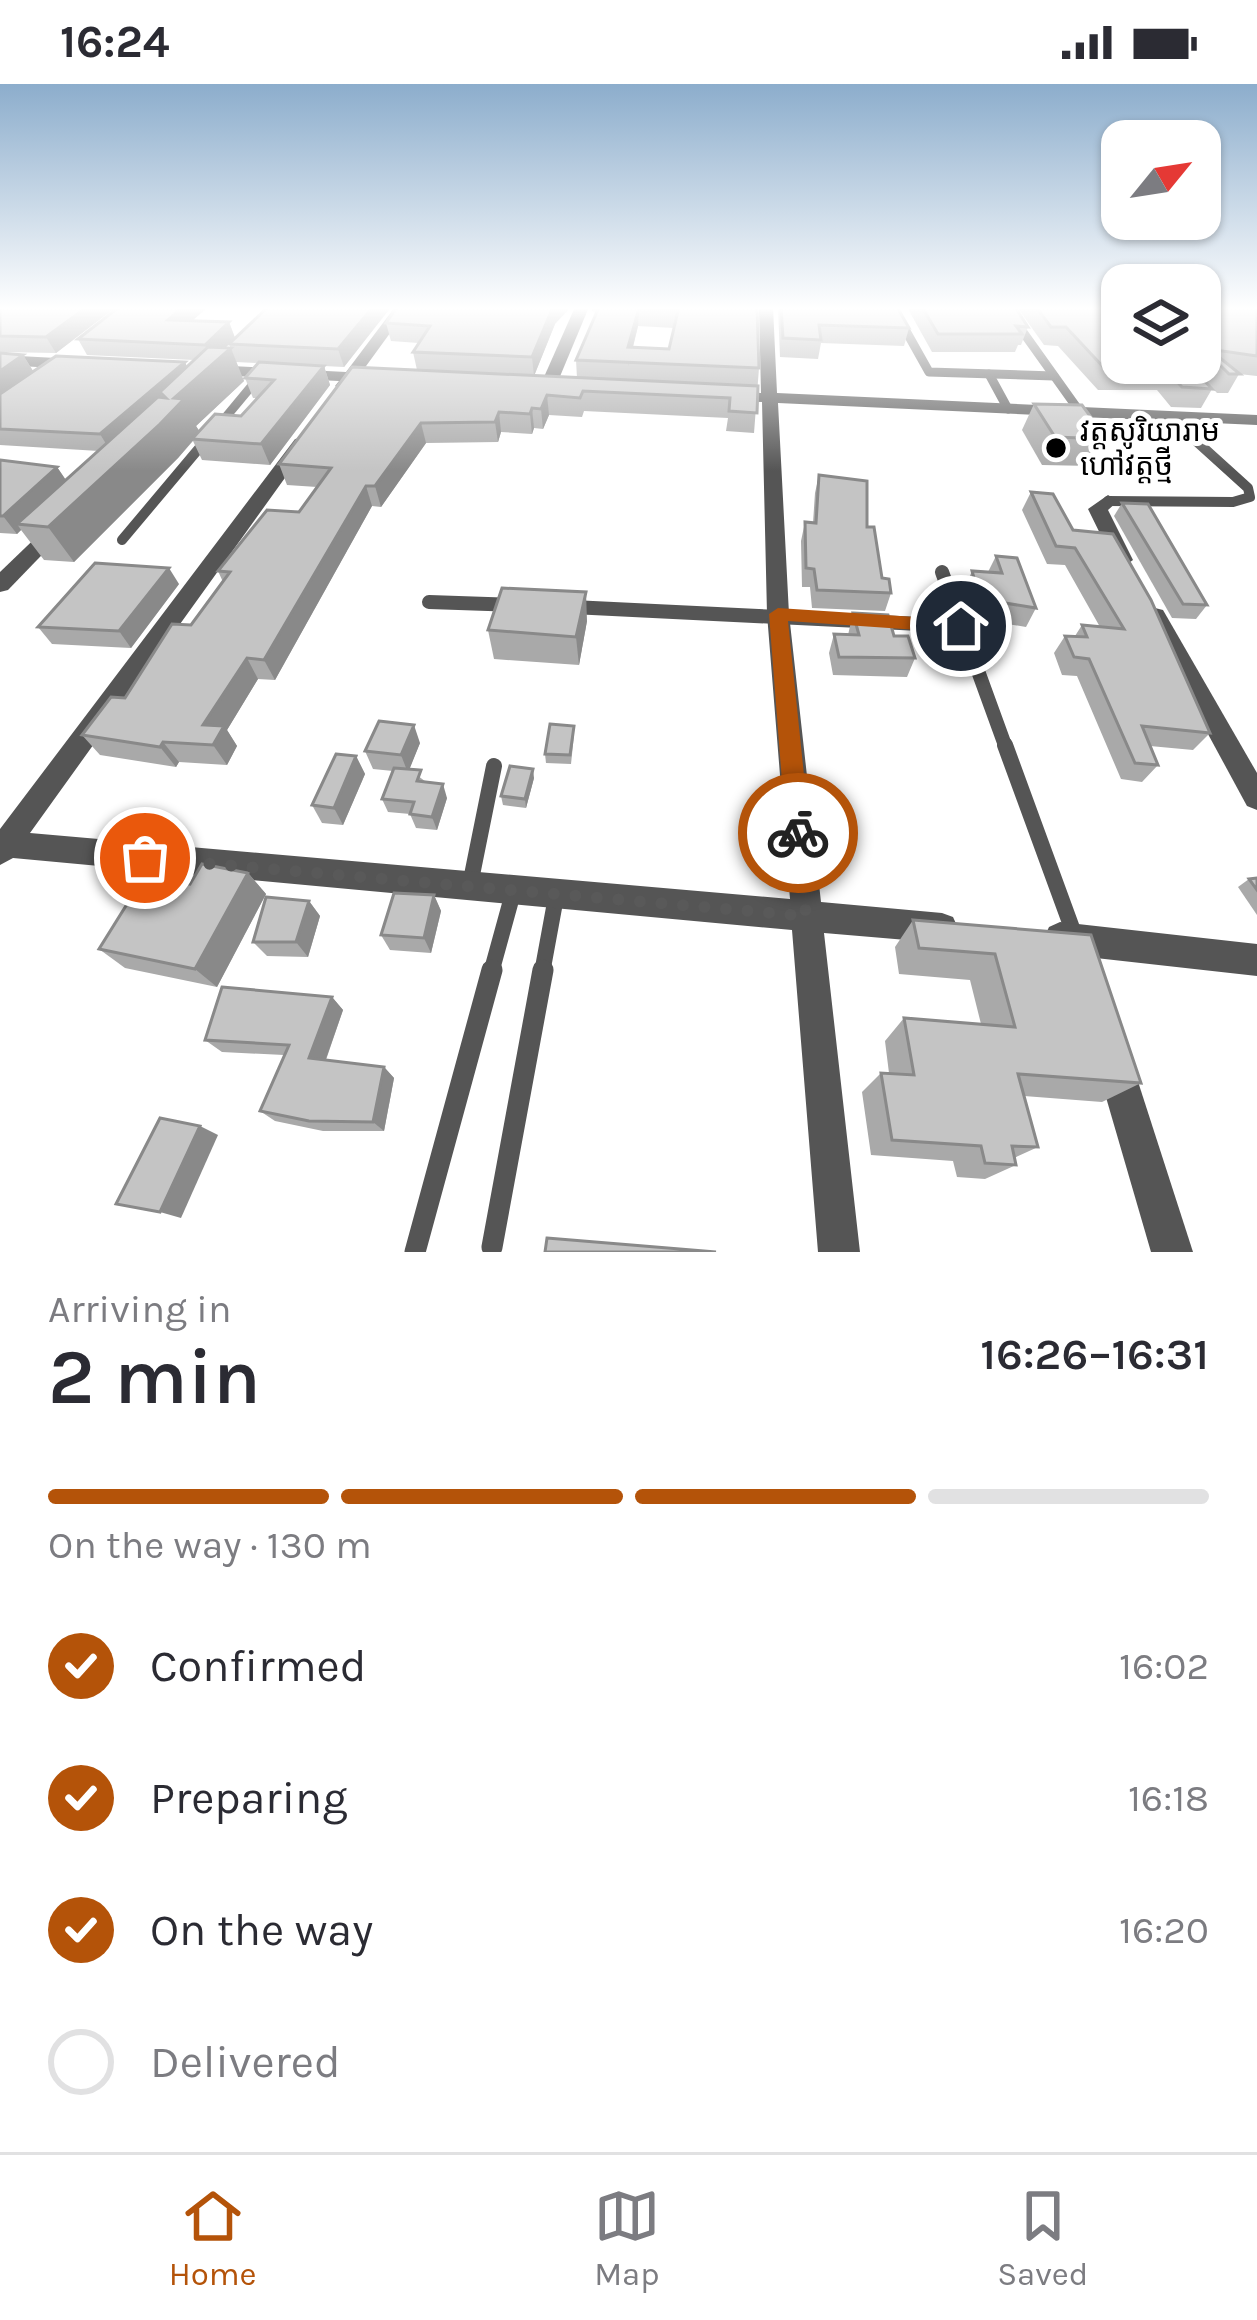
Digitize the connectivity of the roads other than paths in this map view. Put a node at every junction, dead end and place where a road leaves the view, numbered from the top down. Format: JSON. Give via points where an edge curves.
{"nodes":[{"id":1,"x":30,"y":362,"type":"edge"},
{"id":2,"x":224,"y":362,"type":"edge"},
{"id":3,"x":361,"y":362,"type":"edge"},
{"id":4,"x":559,"y":362,"type":"edge"},
{"id":5,"x":770,"y":362,"type":"edge"},
{"id":6,"x":923,"y":362,"type":"edge"},
{"id":7,"x":1044,"y":362,"type":"edge"},
{"id":8,"x":59,"y":363,"type":"junction"},
{"id":9,"x":104,"y":365,"type":"edge"},
{"id":10,"x":215,"y":370,"type":"junction"},
{"id":11,"x":262,"y":373,"type":"junction"},
{"id":12,"x":988,"y":374,"type":"junction"},
{"id":13,"x":1054,"y":376,"type":"junction"},
{"id":14,"x":349,"y":377,"type":"junction"},
{"id":15,"x":196,"y":378,"type":"edge"},
{"id":16,"x":394,"y":379,"type":"edge"},
{"id":17,"x":526,"y":385,"type":"edge"},
{"id":18,"x":548,"y":386,"type":"junction"},
{"id":19,"x":29,"y":387,"type":"edge"},
{"id":20,"x":571,"y":387,"type":"edge"},
{"id":21,"x":705,"y":394,"type":"edge"},
{"id":22,"x":772,"y":398,"type":"junction"},
{"id":23,"x":1008,"y":409,"type":"junction"},
{"id":24,"x":1080,"y":412,"type":"junction"},
{"id":25,"x":1169,"y":416,"type":"junction"},
{"id":26,"x":1257,"y":420,"type":"edge"},
{"id":27,"x":1108,"y":501,"type":"joint"},
{"id":28,"x":74,"y":511,"type":"edge"},
{"id":29,"x":122,"y":539,"type":"dead end"},
{"id":30,"x":0,"y":555,"type":"edge"},
{"id":31,"x":27,"y":557,"type":"junction"},
{"id":32,"x":941,"y":572,"type":"dead end"},
{"id":33,"x":0,"y":584,"type":"edge"},
{"id":34,"x":429,"y":602,"type":"dead end"},
{"id":35,"x":522,"y":605,"type":"edge"},
{"id":36,"x":545,"y":606,"type":"edge"},
{"id":37,"x":778,"y":614,"type":"junction"},
{"id":38,"x":961,"y":626,"type":"junction"},
{"id":39,"x":494,"y":766,"type":"dead end"},
{"id":40,"x":1257,"y":798,"type":"edge"},
{"id":41,"x":2,"y":847,"type":"edge"},
{"id":42,"x":470,"y":888,"type":"junction"},
{"id":43,"x":513,"y":893,"type":"junction"},
{"id":44,"x":556,"y":897,"type":"junction"},
{"id":45,"x":806,"y":916,"type":"junction"},
{"id":46,"x":964,"y":930,"type":"edge"},
{"id":47,"x":1031,"y":936,"type":"edge"},
{"id":48,"x":1076,"y":940,"type":"junction"},
{"id":49,"x":1257,"y":960,"type":"edge"},
{"id":50,"x":1090,"y":984,"type":"edge"},
{"id":51,"x":1104,"y":1029,"type":"edge"},
{"id":52,"x":492,"y":1247,"type":"dead end"},
{"id":53,"x":415,"y":1252,"type":"edge"},
{"id":54,"x":839,"y":1252,"type":"edge"},
{"id":55,"x":1172,"y":1252,"type":"edge"}],
"edges":[{"from":1,"to":8,"type":"street"},
{"from":2,"to":10,"type":"lane"},
{"from":3,"to":14,"type":"street"},
{"from":4,"to":18,"type":"street"},
{"from":5,"to":22,"type":"street"},
{"from":6,"to":12,"type":"lane","via":[[929,372]]},
{"from":7,"to":13,"type":"lane"},
{"from":8,"to":9,"type":"street"},
{"from":8,"to":19,"type":"street"},
{"from":10,"to":11,"type":"street"},
{"from":10,"to":15,"type":"street"},
{"from":11,"to":14,"type":"street"},
{"from":11,"to":29,"type":"lane"},
{"from":12,"to":13,"type":"lane"},
{"from":12,"to":23,"type":"lane"},
{"from":13,"to":24,"type":"lane"},
{"from":14,"to":16,"type":"street"},
{"from":14,"to":41,"type":"street"},
{"from":17,"to":18,"type":"street"},
{"from":18,"to":20,"type":"street"},
{"from":21,"to":22,"type":"street"},
{"from":22,"to":23,"type":"street"},
{"from":22,"to":37,"type":"street"},
{"from":23,"to":24,"type":"street"},
{"from":24,"to":25,"type":"street"},
{"from":25,"to":26,"type":"street","via":[[1219,411]]},
{"from":25,"to":27,"type":"lane","via":[[1250,496]]},
{"from":27,"to":40,"type":"street","via":[[1098,508],[1100,520]]},
{"from":28,"to":31,"type":"street"},
{"from":30,"to":31,"type":"street"},
{"from":31,"to":33,"type":"street"},
{"from":32,"to":38,"type":"lane"},
{"from":34,"to":35,"type":"lane"},
{"from":36,"to":37,"type":"lane"},
{"from":37,"to":38,"type":"lane"},
{"from":37,"to":45,"type":"street"},
{"from":38,"to":48,"type":"lane"},
{"from":39,"to":42,"type":"lane"},
{"from":41,"to":42,"type":"street"},
{"from":42,"to":43,"type":"street"},
{"from":43,"to":44,"type":"street"},
{"from":43,"to":53,"type":"lane"},
{"from":44,"to":45,"type":"street"},
{"from":44,"to":52,"type":"lane"},
{"from":45,"to":46,"type":"street"},
{"from":45,"to":54,"type":"street"},
{"from":47,"to":48,"type":"street"},
{"from":48,"to":49,"type":"street"},
{"from":48,"to":50,"type":"street"},
{"from":51,"to":55,"type":"street"}]}
